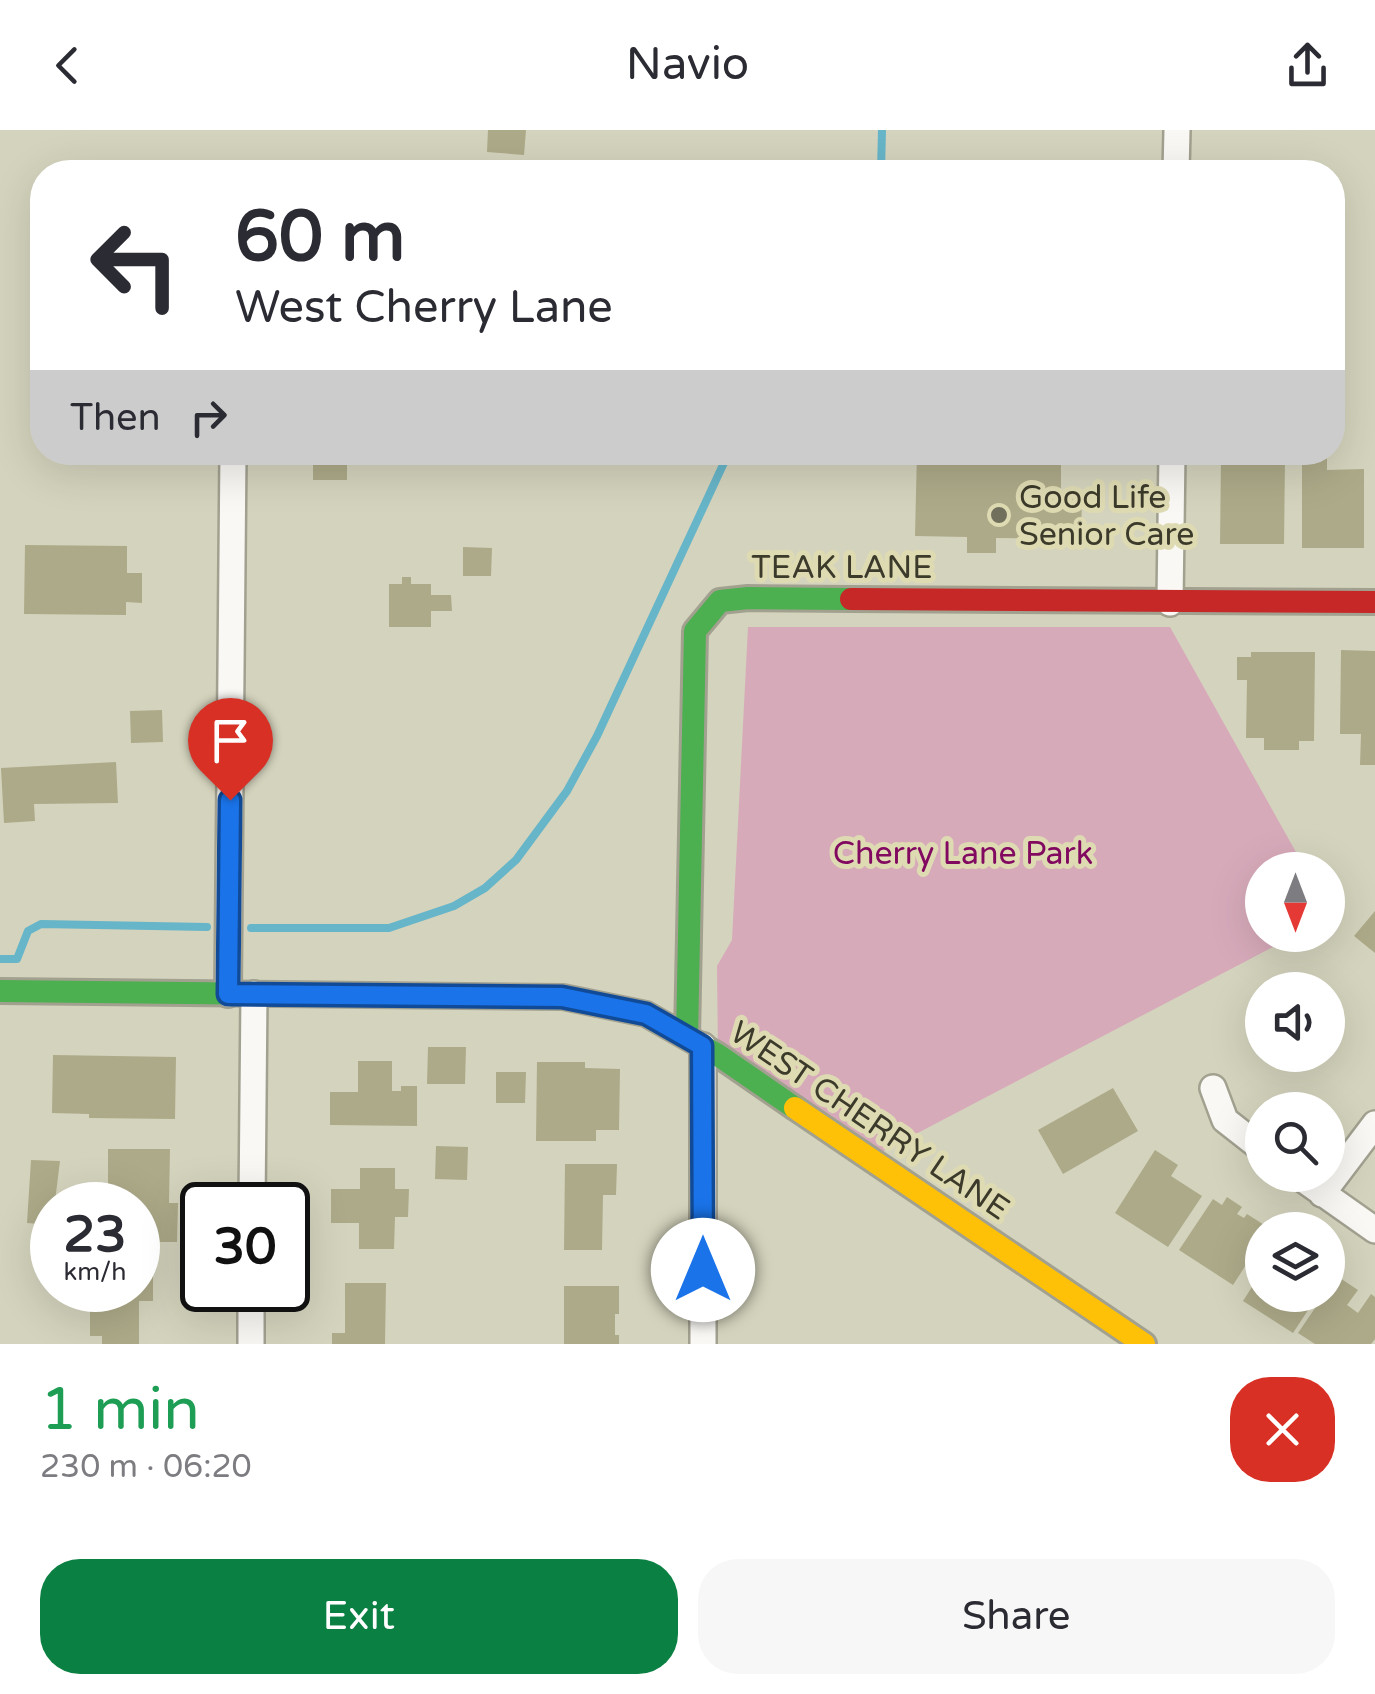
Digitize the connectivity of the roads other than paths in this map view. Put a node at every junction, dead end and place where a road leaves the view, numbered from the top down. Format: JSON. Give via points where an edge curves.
{"nodes":[{"id":1,"x":1176,"y":130,"type":"edge"},
{"id":2,"x":1176,"y":160,"type":"edge"},
{"id":3,"x":233,"y":465,"type":"edge"},
{"id":4,"x":1172,"y":465,"type":"edge"},
{"id":5,"x":1375,"y":602,"type":"edge"},
{"id":6,"x":1170,"y":603,"type":"junction"},
{"id":7,"x":0,"y":992,"type":"edge"},
{"id":8,"x":241,"y":994,"type":"junction"},
{"id":9,"x":695,"y":1042,"type":"junction"},
{"id":10,"x":1213,"y":1088,"type":"dead end"},
{"id":11,"x":1375,"y":1124,"type":"edge"},
{"id":12,"x":1245,"y":1136,"type":"edge"},
{"id":13,"x":251,"y":1182,"type":"edge"},
{"id":14,"x":1319,"y":1192,"type":"edge"},
{"id":15,"x":1322,"y":1194,"type":"junction"},
{"id":16,"x":1375,"y":1230,"type":"edge"},
{"id":17,"x":251,"y":1312,"type":"edge"},
{"id":18,"x":250,"y":1344,"type":"edge"},
{"id":19,"x":703,"y":1344,"type":"edge"},
{"id":20,"x":1144,"y":1344,"type":"edge"}],
"edges":[{"from":1,"to":2,"type":"street"},
{"from":3,"to":8,"type":"street"},
{"from":4,"to":6,"type":"street"},
{"from":5,"to":6,"type":"street"},
{"from":6,"to":9,"type":"street","name":"TEAK LANE","via":[[720,601],[695,631]]},
{"from":7,"to":8,"type":"street","name":"WEST CHERRY LANE"},
{"from":8,"to":9,"type":"street","name":"WEST CHERRY LANE","via":[[562,997],[646,1014]]},
{"from":8,"to":13,"type":"street"},
{"from":9,"to":19,"type":"street"},
{"from":9,"to":20,"type":"street","name":"WEST CHERRY LANE"},
{"from":10,"to":12,"type":"street","via":[[1225,1120]]},
{"from":11,"to":15,"type":"street"},
{"from":14,"to":15,"type":"street"},
{"from":15,"to":16,"type":"street"},
{"from":17,"to":18,"type":"street"}]}
